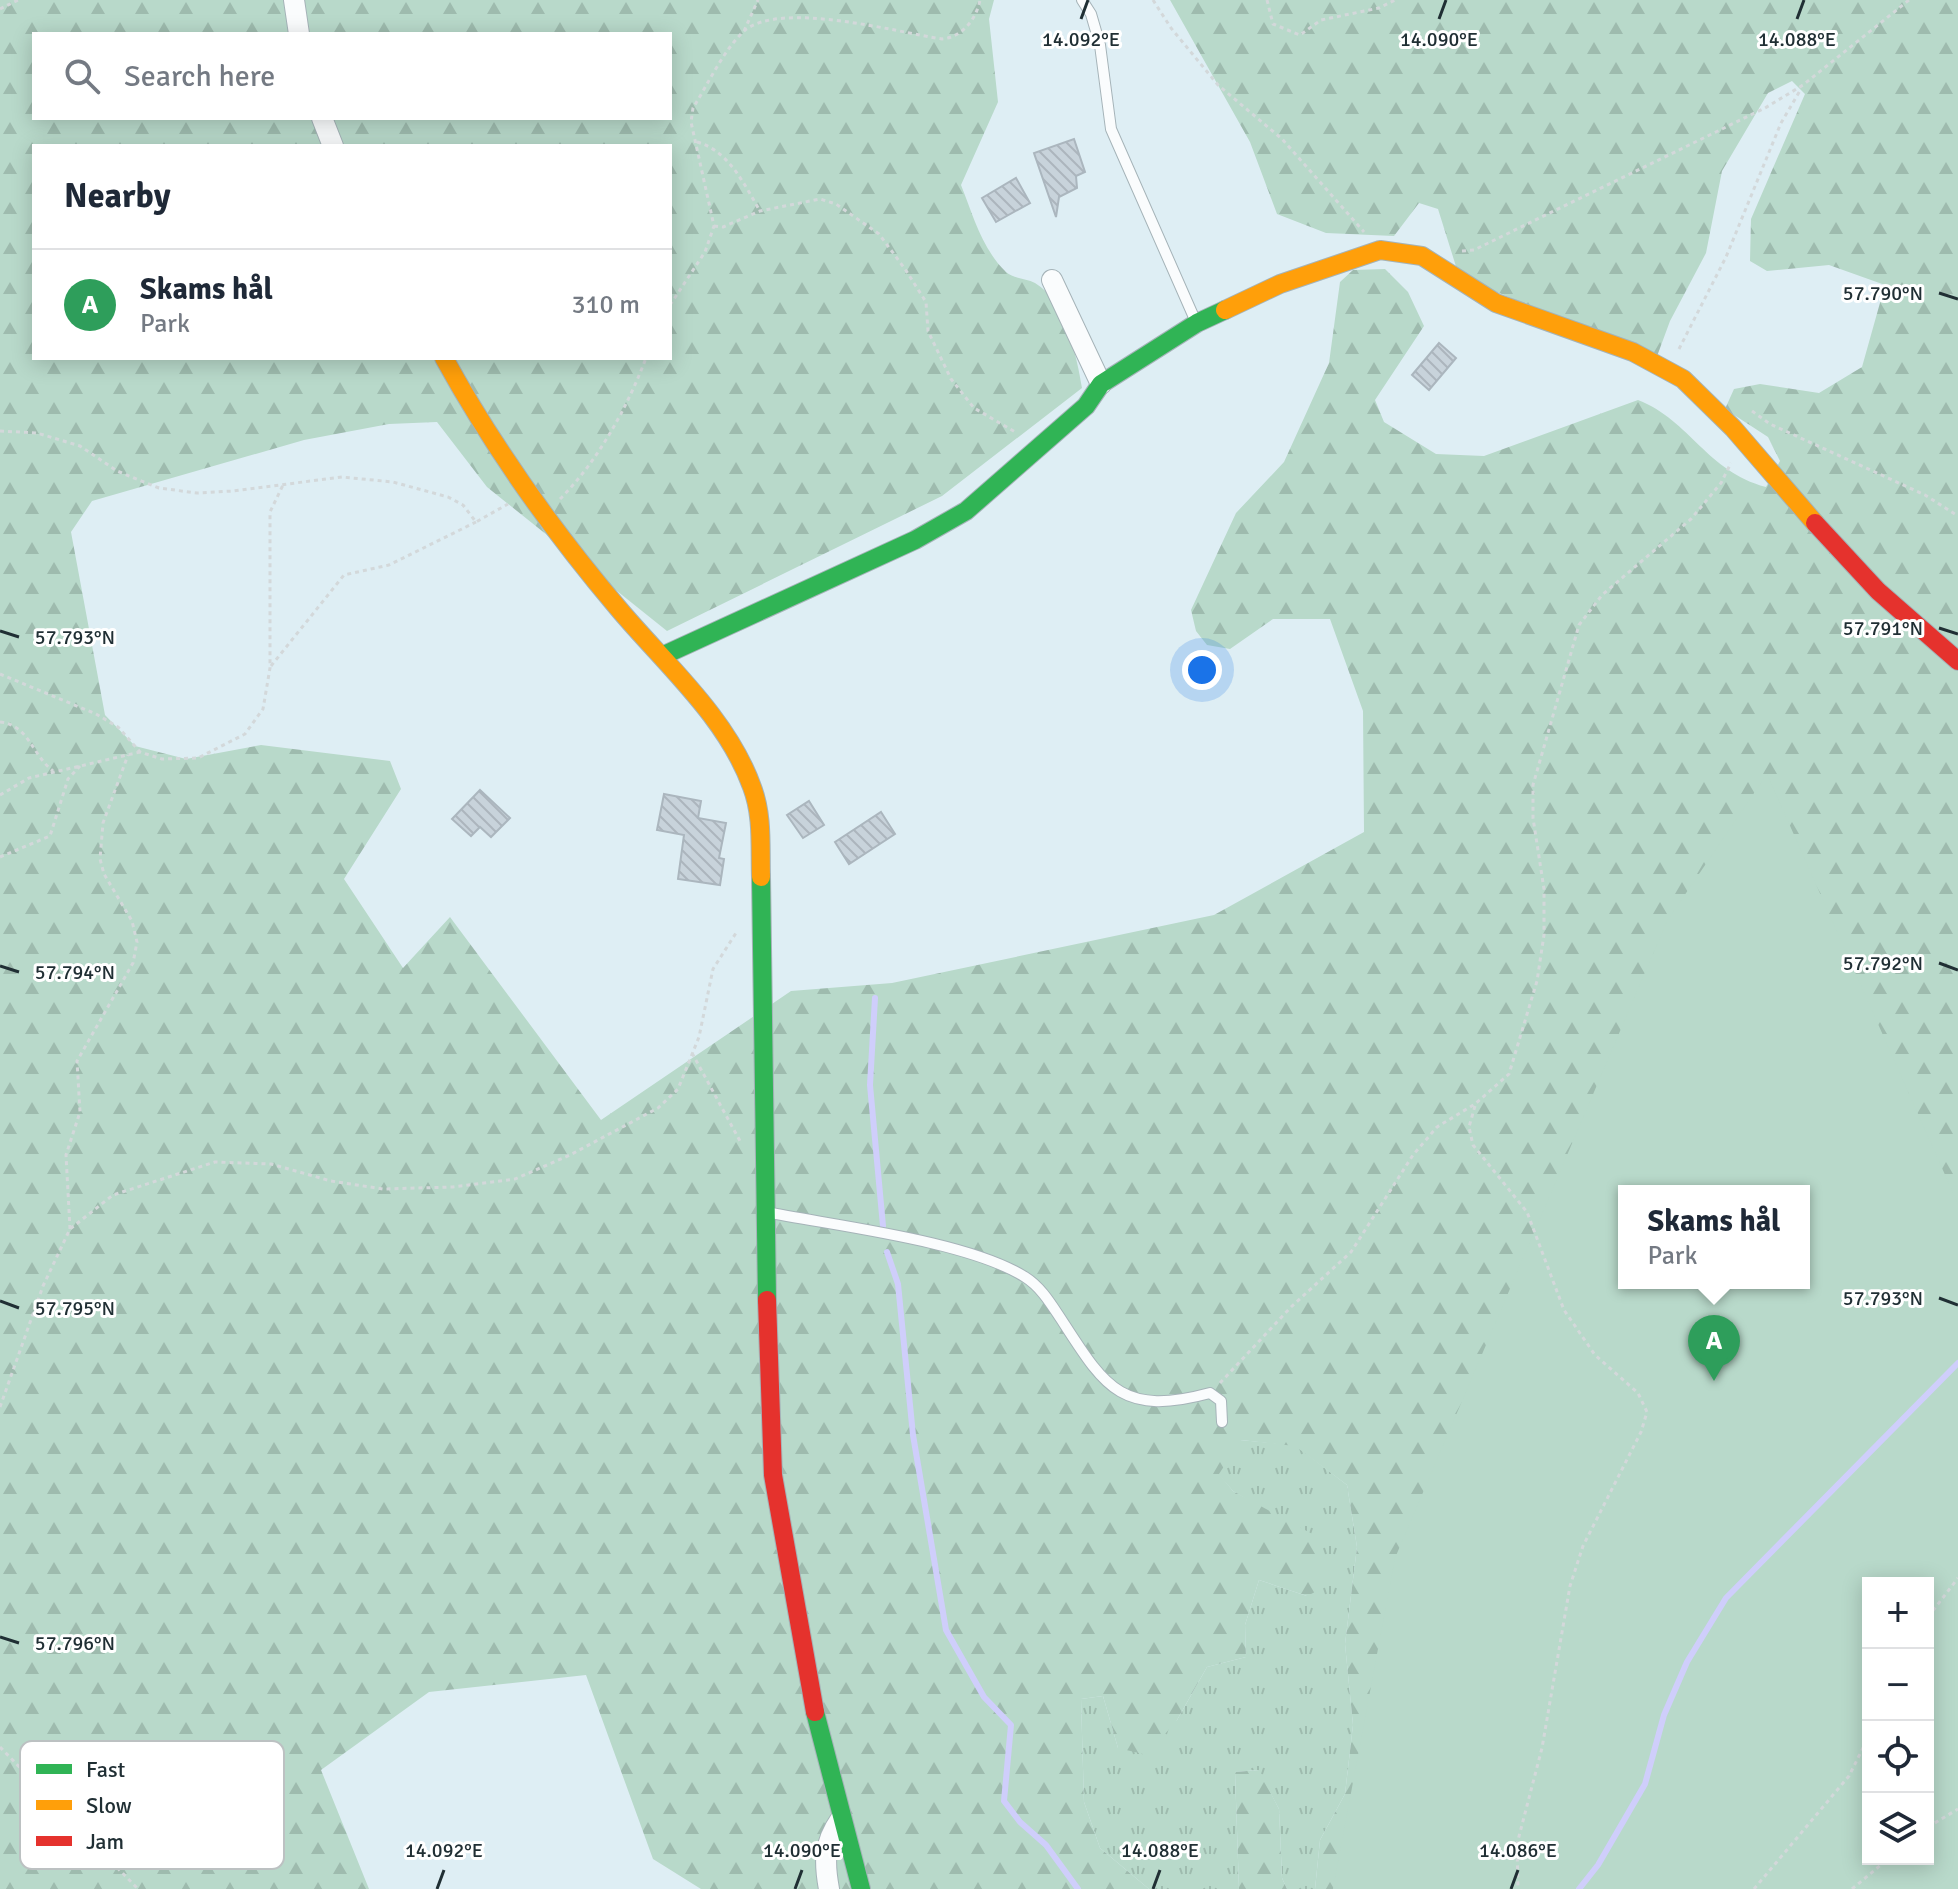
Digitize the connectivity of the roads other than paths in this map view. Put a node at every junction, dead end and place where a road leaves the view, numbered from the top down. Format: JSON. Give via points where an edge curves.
{"nodes":[{"id":1,"x":294,"y":0,"type":"edge"},
{"id":2,"x":1082,"y":0,"type":"edge"},
{"id":3,"x":299,"y":32,"type":"edge"},
{"id":4,"x":323,"y":120,"type":"edge"},
{"id":5,"x":332,"y":144,"type":"edge"},
{"id":6,"x":1052,"y":280,"type":"dead end"},
{"id":7,"x":1197,"y":323,"type":"junction"},
{"id":8,"x":445,"y":360,"type":"edge"},
{"id":9,"x":1101,"y":384,"type":"junction"},
{"id":10,"x":662,"y":656,"type":"junction"},
{"id":11,"x":1958,"y":661,"type":"edge"},
{"id":12,"x":764,"y":1212,"type":"junction"},
{"id":13,"x":1222,"y":1422,"type":"dead end"},
{"id":14,"x":840,"y":1820,"type":"junction"},
{"id":15,"x":829,"y":1889,"type":"edge"},
{"id":16,"x":861,"y":1889,"type":"edge"}],
"edges":[{"from":1,"to":3,"type":"street"},
{"from":2,"to":7,"type":"lane","via":[[1100,45],[1111,129]]},
{"from":4,"to":5,"type":"street"},
{"from":6,"to":9,"type":"street"},
{"from":7,"to":9,"type":"street"},
{"from":7,"to":11,"type":"street","via":[[1280,284],[1380,250],[1422,256],[1496,303],[1664,366],[1683,379],[1878,591]]},
{"from":8,"to":10,"type":"street","via":[[544,515]]},
{"from":9,"to":10,"type":"street","via":[[1086,406],[966,511],[915,540]]},
{"from":10,"to":12,"type":"street","via":[[743,764],[760,814]]},
{"from":12,"to":13,"type":"lane","via":[[964,1252],[1025,1277],[1047,1297],[1112,1390],[1150,1401],[1181,1401],[1210,1393],[1221,1401]]},
{"from":12,"to":14,"type":"street","via":[[773,1475],[807,1680]]},
{"from":14,"to":15,"type":"street","via":[[828,1837],[824,1864]]},
{"from":14,"to":16,"type":"street"}]}
